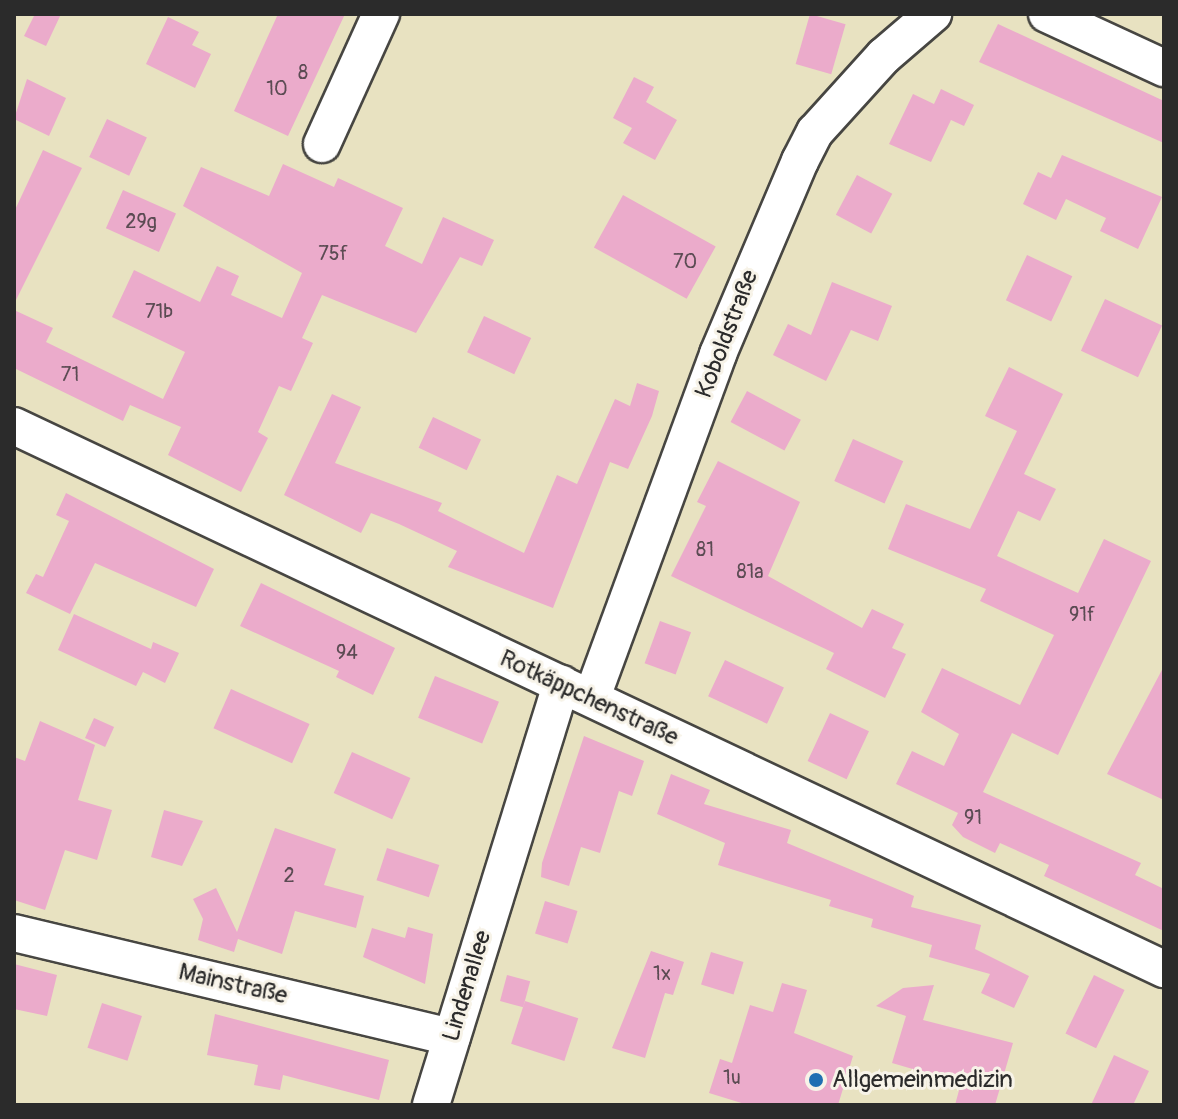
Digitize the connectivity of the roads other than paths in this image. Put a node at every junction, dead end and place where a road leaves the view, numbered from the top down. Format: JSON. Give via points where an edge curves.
{"nodes":[{"id":1,"x":381,"y":14,"type":"edge"},
{"id":2,"x":933,"y":14,"type":"edge"},
{"id":3,"x":1047,"y":14,"type":"edge"},
{"id":4,"x":1164,"y":68,"type":"edge"},
{"id":5,"x":322,"y":144,"type":"dead end"},
{"id":6,"x":14,"y":426,"type":"edge"},
{"id":7,"x":577,"y":690,"type":"junction"},
{"id":8,"x":504,"y":867,"type":"joint"},
{"id":9,"x":14,"y":933,"type":"edge"},
{"id":10,"x":1164,"y":969,"type":"edge"},
{"id":11,"x":452,"y":1037,"type":"junction"},
{"id":12,"x":431,"y":1105,"type":"edge"}],
"edges":[{"from":1,"to":5,"type":"street"},
{"from":2,"to":7,"type":"street","name":"Koboldstraße","via":[[854,89],[800,161]]},
{"from":3,"to":4,"type":"street"},
{"from":6,"to":7,"type":"street","name":"Rotkäppchenstraße"},
{"from":7,"to":8,"type":"street","name":"Koboldstraße"},
{"from":7,"to":10,"type":"street","name":"Rotkäppchenstraße"},
{"from":8,"to":11,"type":"street","name":"Lindenallee"},
{"from":9,"to":11,"type":"street","name":"Mainstraße"},
{"from":11,"to":12,"type":"street","name":"Lindenallee"}]}
